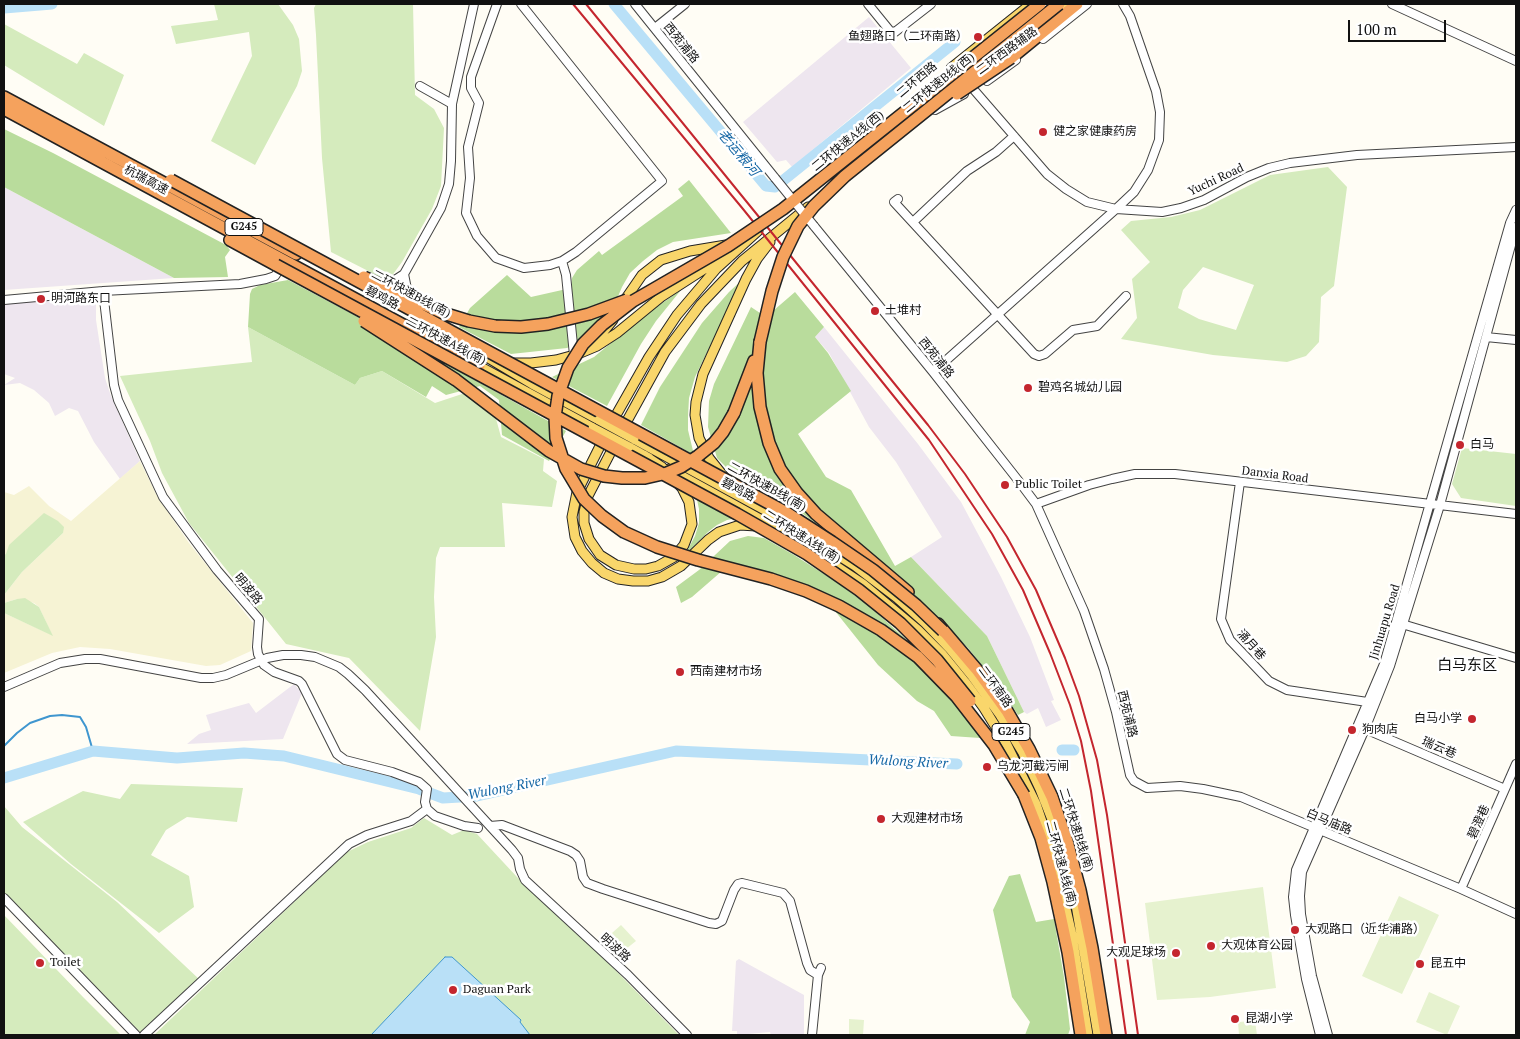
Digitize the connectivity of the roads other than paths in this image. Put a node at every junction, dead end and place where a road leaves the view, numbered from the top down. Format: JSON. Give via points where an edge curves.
{"nodes":[{"id":1,"x":474,"y":4,"type":"edge"},
{"id":2,"x":497,"y":4,"type":"edge"},
{"id":3,"x":522,"y":4,"type":"edge"},
{"id":4,"x":635,"y":4,"type":"edge"},
{"id":5,"x":685,"y":4,"type":"edge"},
{"id":6,"x":868,"y":4,"type":"edge"},
{"id":7,"x":931,"y":4,"type":"edge"},
{"id":8,"x":1030,"y":4,"type":"edge"},
{"id":9,"x":1040,"y":4,"type":"edge"},
{"id":10,"x":1059,"y":4,"type":"edge"},
{"id":11,"x":1068,"y":4,"type":"edge"},
{"id":12,"x":1078,"y":4,"type":"edge"},
{"id":13,"x":1087,"y":4,"type":"edge"},
{"id":14,"x":1123,"y":4,"type":"edge"},
{"id":15,"x":1392,"y":4,"type":"edge"},
{"id":16,"x":655,"y":28,"type":"junction"},
{"id":17,"x":1516,"y":61,"type":"edge"},
{"id":18,"x":958,"y":66,"type":"junction"},
{"id":19,"x":420,"y":86,"type":"dead end"},
{"id":20,"x":971,"y":86,"type":"junction"},
{"id":21,"x":4,"y":90,"type":"edge"},
{"id":22,"x":4,"y":98,"type":"edge"},
{"id":23,"x":452,"y":104,"type":"junction"},
{"id":24,"x":4,"y":110,"type":"edge"},
{"id":25,"x":4,"y":118,"type":"edge"},
{"id":26,"x":915,"y":120,"type":"junction"},
{"id":27,"x":1014,"y":136,"type":"junction"},
{"id":28,"x":1516,"y":146,"type":"edge"},
{"id":29,"x":170,"y":180,"type":"junction"},
{"id":30,"x":898,"y":198,"type":"dead end"},
{"id":31,"x":1116,"y":209,"type":"junction"},
{"id":32,"x":1516,"y":210,"type":"edge"},
{"id":33,"x":913,"y":222,"type":"junction"},
{"id":34,"x":788,"y":223,"type":"junction"},
{"id":35,"x":1516,"y":227,"type":"edge"},
{"id":36,"x":752,"y":236,"type":"junction"},
{"id":37,"x":562,"y":262,"type":"junction"},
{"id":38,"x":280,"y":263,"type":"junction"},
{"id":39,"x":404,"y":274,"type":"junction"},
{"id":40,"x":662,"y":284,"type":"junction"},
{"id":41,"x":102,"y":291,"type":"junction"},
{"id":42,"x":367,"y":291,"type":"junction"},
{"id":43,"x":1126,"y":296,"type":"dead end"},
{"id":44,"x":4,"y":300,"type":"edge"},
{"id":45,"x":997,"y":315,"type":"junction"},
{"id":46,"x":416,"y":317,"type":"junction"},
{"id":47,"x":1486,"y":337,"type":"junction"},
{"id":48,"x":1516,"y":340,"type":"edge"},
{"id":49,"x":760,"y":342,"type":"junction"},
{"id":50,"x":576,"y":354,"type":"junction"},
{"id":51,"x":482,"y":361,"type":"junction"},
{"id":52,"x":933,"y":372,"type":"junction"},
{"id":53,"x":632,"y":443,"type":"junction"},
{"id":54,"x":644,"y":455,"type":"junction"},
{"id":55,"x":1240,"y":482,"type":"junction"},
{"id":56,"x":1036,"y":504,"type":"junction"},
{"id":57,"x":1431,"y":504,"type":"junction"},
{"id":58,"x":1440,"y":505,"type":"junction"},
{"id":59,"x":1516,"y":514,"type":"edge"},
{"id":60,"x":780,"y":518,"type":"junction"},
{"id":61,"x":799,"y":541,"type":"junction"},
{"id":62,"x":1402,"y":624,"type":"junction"},
{"id":63,"x":943,"y":630,"type":"junction"},
{"id":64,"x":1516,"y":658,"type":"edge"},
{"id":65,"x":261,"y":660,"type":"junction"},
{"id":66,"x":4,"y":687,"type":"edge"},
{"id":67,"x":1372,"y":702,"type":"junction"},
{"id":68,"x":1364,"y":729,"type":"junction"},
{"id":69,"x":1516,"y":764,"type":"edge"},
{"id":70,"x":1130,"y":775,"type":"joint"},
{"id":71,"x":1506,"y":789,"type":"junction"},
{"id":72,"x":1024,"y":795,"type":"junction"},
{"id":73,"x":426,"y":806,"type":"junction"},
{"id":74,"x":490,"y":826,"type":"junction"},
{"id":75,"x":478,"y":828,"type":"dead end"},
{"id":76,"x":1317,"y":830,"type":"junction"},
{"id":77,"x":1461,"y":890,"type":"junction"},
{"id":78,"x":4,"y":898,"type":"edge"},
{"id":79,"x":1516,"y":914,"type":"edge"},
{"id":80,"x":136,"y":1035,"type":"edge"},
{"id":81,"x":144,"y":1035,"type":"edge"},
{"id":82,"x":687,"y":1035,"type":"edge"},
{"id":83,"x":812,"y":1035,"type":"edge"},
{"id":84,"x":1081,"y":1035,"type":"edge"},
{"id":85,"x":1088,"y":1035,"type":"edge"},
{"id":86,"x":1098,"y":1035,"type":"edge"},
{"id":87,"x":1106,"y":1035,"type":"edge"},
{"id":88,"x":1320,"y":1035,"type":"edge"},
{"id":89,"x":1328,"y":1035,"type":"edge"}],
"edges":[{"from":1,"to":23,"type":"street"},
{"from":2,"to":37,"type":"street","via":[[471,77],[471,88],[479,103],[468,147],[470,178],[466,213],[477,236],[496,258],[524,268]]},
{"from":3,"to":37,"type":"street","via":[[662,180]]},
{"from":4,"to":16,"type":"street","name":"西苑浦路"},
{"from":5,"to":16,"type":"street"},
{"from":6,"to":7,"type":"street","via":[[890,31],[896,32]]},
{"from":8,"to":18,"type":"highway","bridge":true,"via":[[994,39]]},
{"from":9,"to":18,"type":"highway","name":"二环快速A线(西)","bridge":true},
{"from":10,"to":26,"type":"highway","name":"二环快速B线(西)","bridge":true},
{"from":11,"to":20,"type":"main road"},
{"from":12,"to":26,"type":"highway","bridge":true,"via":[[999,66]]},
{"from":13,"to":20,"type":"street","name":"二环西路辅路","via":[[1010,66]]},
{"from":14,"to":31,"type":"street","via":[[1156,92],[1160,126],[1159,140],[1148,170],[1134,192]]},
{"from":15,"to":17,"type":"street"},
{"from":16,"to":52,"type":"street","name":"西苑浦路","bridge":true},
{"from":18,"to":20,"type":"street","name":"Yuchi Road"},
{"from":18,"to":36,"type":"main road","name":"二环西路"},
{"from":18,"to":40,"type":"highway","name":"二环快速A线(西)","bridge":true,"via":[[771,218]]},
{"from":19,"to":23,"type":"street"},
{"from":20,"to":27,"type":"street","name":"Yuchi Road"},
{"from":20,"to":34,"type":"main road"},
{"from":21,"to":29,"type":"highway","name":"杭瑞高速"},
{"from":22,"to":42,"type":"highway","name":"碧鸡路","number":"G245"},
{"from":23,"to":39,"type":"street","via":[[449,184],[441,208]]},
{"from":24,"to":38,"type":"highway","name":"碧鸡路","number":"G245"},
{"from":25,"to":38,"type":"highway","name":"杭瑞高速"},
{"from":26,"to":49,"type":"highway","name":"二环快速B线(西)","bridge":true,"via":[[833,186],[802,221],[779,268]]},
{"from":27,"to":31,"type":"street","name":"Yuchi Road","via":[[1047,174],[1066,189],[1088,202]]},
{"from":27,"to":33,"type":"street","via":[[967,171]]},
{"from":28,"to":31,"type":"street","name":"Yuchi Road","via":[[1357,155],[1290,164],[1269,168],[1204,200],[1180,208],[1162,212]]},
{"from":29,"to":40,"type":"highway","bridge":true,"via":[[425,306],[478,323],[512,327],[558,322],[609,307]]},
{"from":29,"to":63,"type":"highway","name":"二环快速B线(南)","bridge":true,"via":[[786,513],[874,570]]},
{"from":30,"to":33,"type":"street","via":[[894,202]]},
{"from":31,"to":45,"type":"street"},
{"from":32,"to":57,"type":"street","name":"Jinhuapu Road","via":[[1507,232]]},
{"from":33,"to":45,"type":"street"},
{"from":34,"to":54,"type":"main road","via":[[733,269],[682,327],[649,379],[590,490],[584,518],[592,545],[610,562],[634,570],[658,566],[674,557],[684,545],[692,524],[689,502],[682,488],[662,467]]},
{"from":34,"to":60,"type":"main road","via":[[766,247],[746,279],[698,389],[695,415],[703,448],[716,467],[741,491]]},
{"from":35,"to":47,"type":"street","name":"Jinhuapu Road"},
{"from":36,"to":50,"type":"main road","via":[[661,297],[607,339]]},
{"from":36,"to":50,"type":"main road","via":[[733,244],[683,252],[654,264],[638,281],[606,329]]},
{"from":36,"to":61,"type":"main road","via":[[700,287],[655,346],[583,479],[573,505],[572,524],[578,544],[592,563],[611,576],[633,581],[648,581],[669,574],[713,536],[732,527],[759,527]]},
{"from":37,"to":50,"type":"street"},
{"from":38,"to":41,"type":"street","via":[[275,276],[240,284]]},
{"from":38,"to":49,"type":"highway","bridge":true,"via":[[442,371],[554,454],[581,468],[613,477],[638,478],[667,472],[709,448],[727,426],[738,405]]},
{"from":38,"to":51,"type":"highway","name":"碧鸡路","number":"G245"},
{"from":38,"to":72,"type":"highway","name":"二环快速A线(南)","bridge":true,"via":[[738,514],[845,580],[900,623],[948,673],[986,724]]},
{"from":39,"to":42,"type":"street"},
{"from":39,"to":46,"type":"street"},
{"from":40,"to":72,"type":"highway","bridge":true,"via":[[595,331],[577,352],[564,376],[556,406],[556,438],[566,469],[577,489],[602,516],[624,532],[682,556],[806,592],[850,612],[890,637],[930,668],[970,712],[1000,753]]},
{"from":41,"to":44,"type":"street"},
{"from":41,"to":65,"type":"street","name":"明波路","via":[[118,400],[163,498],[259,619],[257,647]]},
{"from":42,"to":46,"type":"highway","name":"碧鸡路","number":"G245"},
{"from":43,"to":45,"type":"street","via":[[1097,326],[1073,330],[1039,356]]},
{"from":45,"to":52,"type":"street"},
{"from":46,"to":51,"type":"highway","name":"碧鸡路","number":"G245"},
{"from":47,"to":48,"type":"street"},
{"from":47,"to":58,"type":"street","name":"Jinhuapu Road"},
{"from":49,"to":63,"type":"highway","bridge":true,"via":[[757,373],[762,416],[772,452],[786,477],[816,514],[896,582]]},
{"from":50,"to":51,"type":"main road","via":[[523,363]]},
{"from":51,"to":53,"type":"main road","name":"碧鸡路","number":"G245","bridge":true,"via":[[598,420]]},
{"from":51,"to":53,"type":"main road","name":"碧鸡路","number":"G245","bridge":true,"via":[[594,428]]},
{"from":52,"to":56,"type":"street","name":"西苑浦路"},
{"from":53,"to":54,"type":"main road","name":"碧鸡路","number":"G245"},
{"from":53,"to":60,"type":"main road","name":"碧鸡路","number":"G245"},
{"from":54,"to":61,"type":"main road","name":"碧鸡路","number":"G245"},
{"from":55,"to":56,"type":"street","name":"Danxia Road","via":[[1174,474],[1134,474],[1089,485]]},
{"from":55,"to":57,"type":"street","name":"Danxia Road"},
{"from":55,"to":67,"type":"street","name":"涌月巷","via":[[1221,618],[1230,640],[1269,680],[1287,690]]},
{"from":56,"to":70,"type":"street","name":"西苑浦路","via":[[1084,611],[1106,678]]},
{"from":57,"to":58,"type":"street","name":"Danxia Road"},
{"from":57,"to":67,"type":"street","name":"Jinhuapu Road"},
{"from":58,"to":59,"type":"street","name":"Danxia Road"},
{"from":58,"to":62,"type":"street","name":"Jinhuapu Road"},
{"from":60,"to":86,"type":"main road","name":"二环南路","number":"G245","via":[[848,561],[911,610],[962,662],[1004,721],[1035,777],[1060,843],[1080,926]]},
{"from":61,"to":85,"type":"main road","name":"二环南路","number":"G245","via":[[863,584],[918,630],[965,682],[1007,745],[1034,798],[1056,863]]},
{"from":62,"to":64,"type":"street"},
{"from":62,"to":67,"type":"street","name":"Jinhuapu Road","via":[[1390,666]]},
{"from":63,"to":87,"type":"highway","name":"二环快速B线(南)","via":[[1007,711],[1052,797],[1080,890]]},
{"from":65,"to":66,"type":"street","via":[[226,675],[201,678],[85,658],[60,663]]},
{"from":65,"to":73,"type":"street","via":[[274,672],[302,684],[337,754],[345,760],[419,782],[427,789]]},
{"from":65,"to":74,"type":"street","via":[[283,654],[301,655],[326,661],[348,674]]},
{"from":67,"to":68,"type":"street","name":"Jinhuapu Road"},
{"from":67,"to":76,"type":"street","name":"Jinhuapu Road"},
{"from":68,"to":71,"type":"street","name":"瑞云巷"},
{"from":68,"to":76,"type":"street","name":"Jinhuapu Road"},
{"from":69,"to":71,"type":"street","name":"碧澄巷"},
{"from":70,"to":76,"type":"street","name":"白马庙路","via":[[1147,788],[1180,786],[1241,797]]},
{"from":71,"to":77,"type":"street","name":"碧澄巷"},
{"from":72,"to":84,"type":"highway","name":"二环快速A线(南)","via":[[1041,838],[1053,882]]},
{"from":73,"to":75,"type":"street","via":[[435,816]]},
{"from":73,"to":81,"type":"street","via":[[411,822],[348,844]]},
{"from":74,"to":82,"type":"street","name":"明波路","via":[[518,858],[525,880],[628,975]]},
{"from":74,"to":83,"type":"street","via":[[508,827],[570,851],[580,861],[587,882],[709,923],[722,921],[738,884],[783,893],[790,901],[806,963],[810,970],[820,971]]},
{"from":76,"to":77,"type":"street","name":"白马庙路"},
{"from":76,"to":88,"type":"street","name":"Jinhuapu Road","via":[[1296,870],[1294,897],[1306,979]]},
{"from":76,"to":89,"type":"street","name":"Jinhuapu Road","via":[[1302,872],[1300,896],[1312,976]]},
{"from":77,"to":79,"type":"street","name":"白马庙路"},
{"from":78,"to":80,"type":"street"}]}
